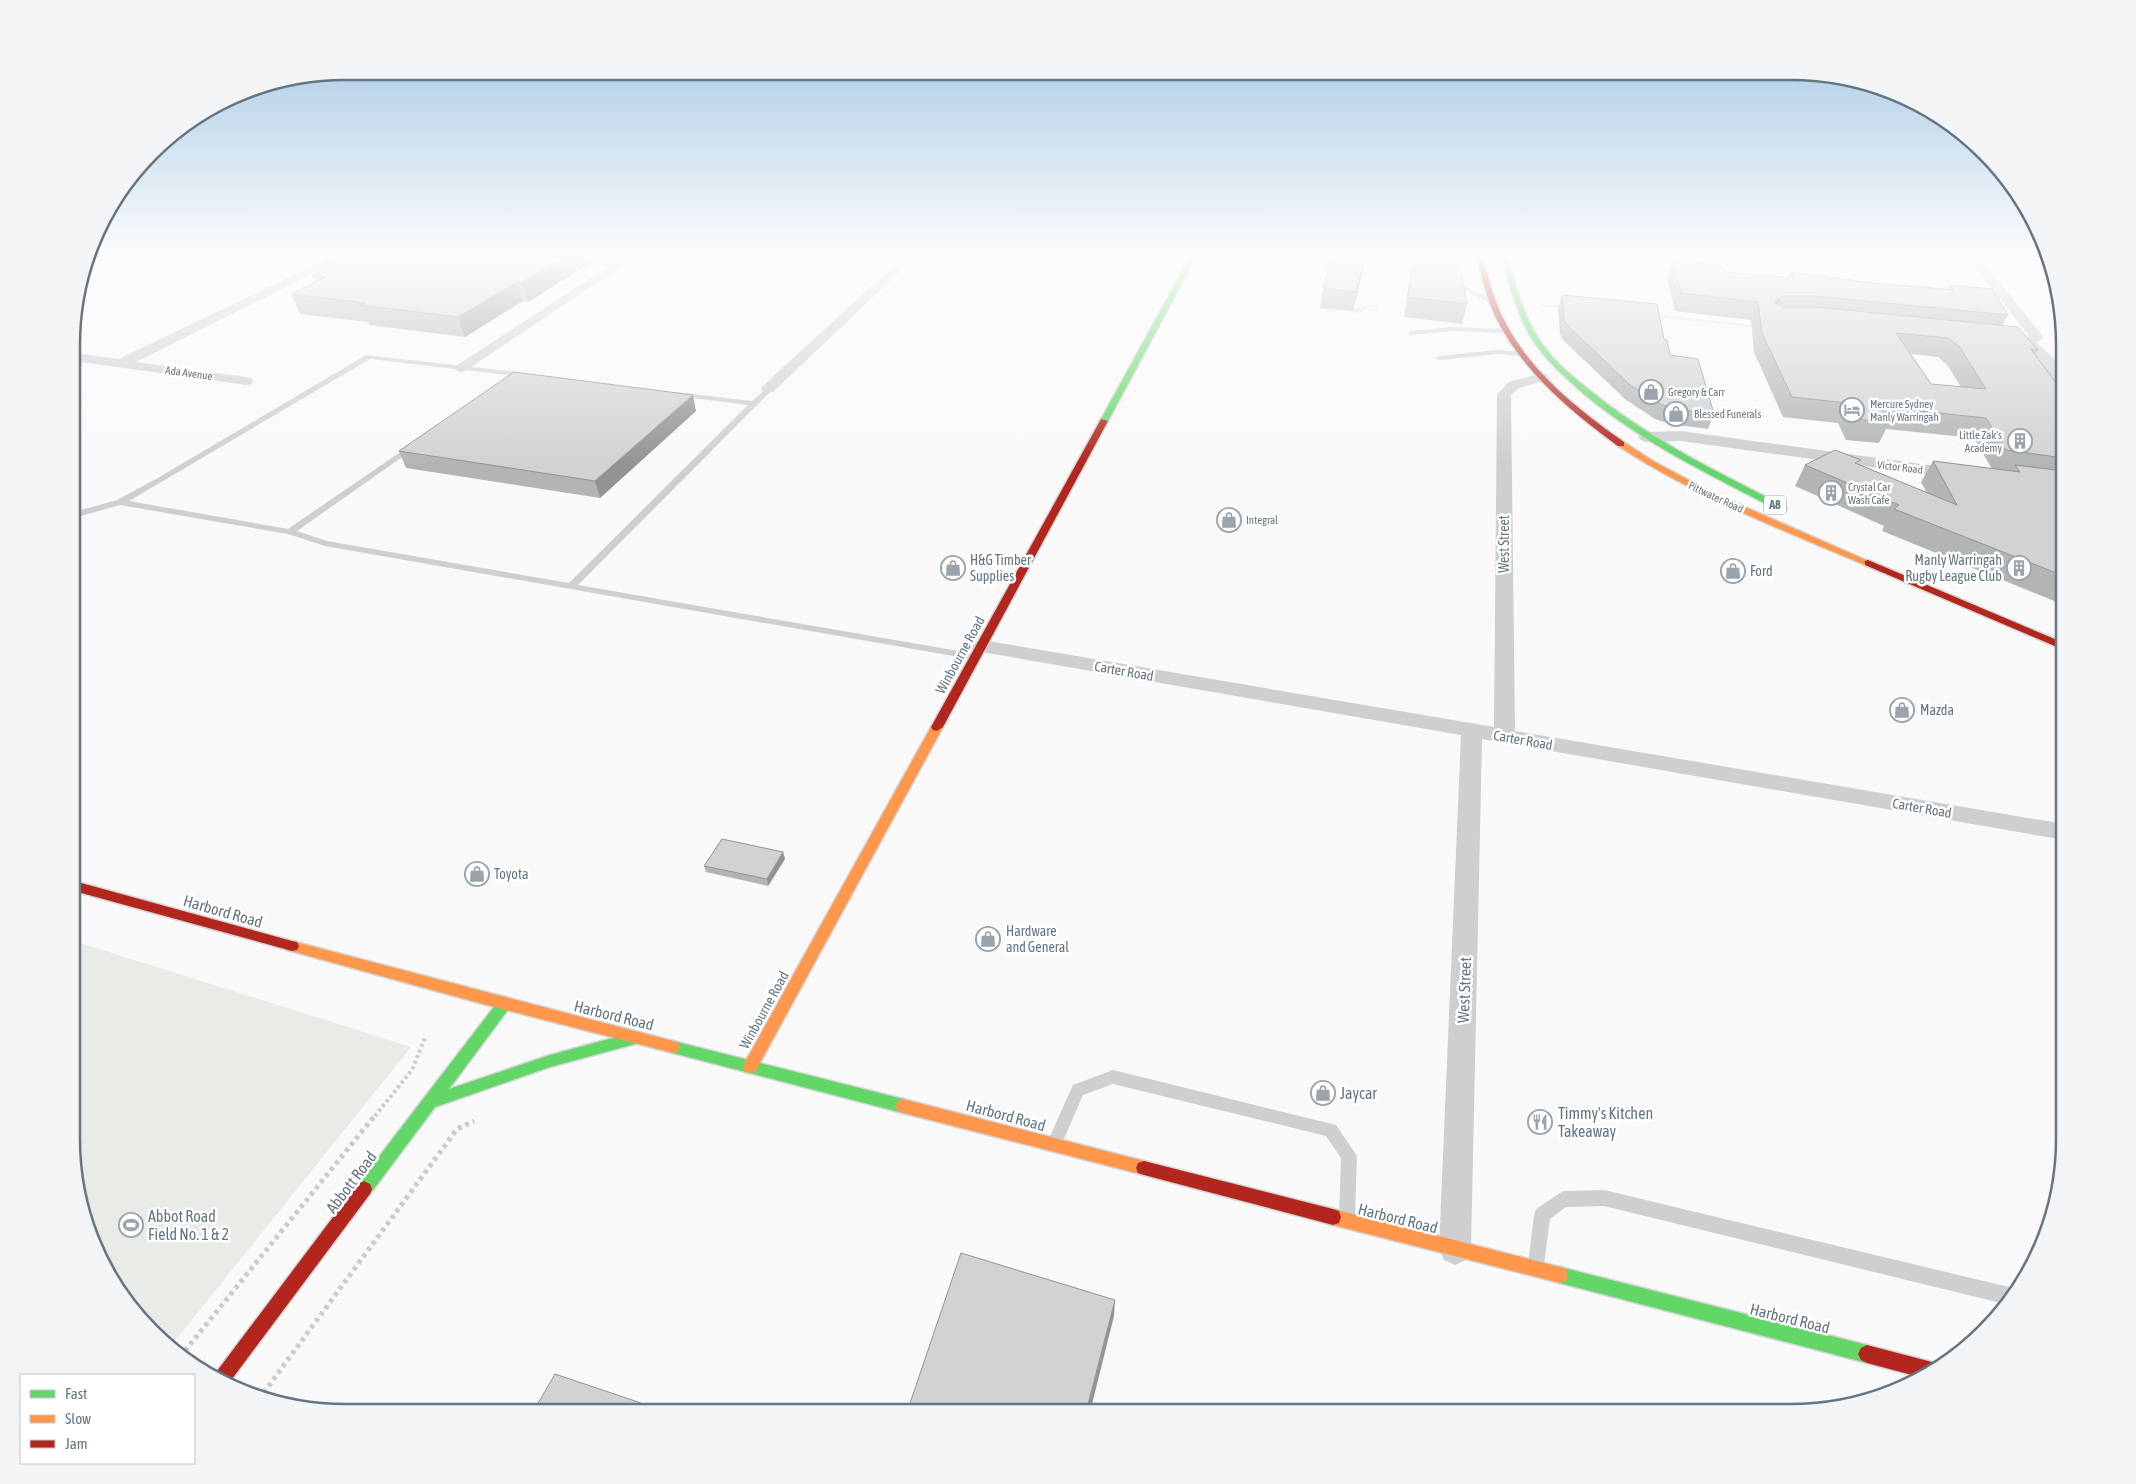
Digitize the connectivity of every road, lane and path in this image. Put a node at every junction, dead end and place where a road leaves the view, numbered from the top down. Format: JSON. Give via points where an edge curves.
{"nodes":[{"id":1,"x":198,"y":326,"type":"edge"},
{"id":2,"x":524,"y":326,"type":"edge"},
{"id":3,"x":835,"y":326,"type":"edge"},
{"id":4,"x":1155,"y":326,"type":"edge"},
{"id":5,"x":1504,"y":326,"type":"edge"},
{"id":6,"x":1530,"y":326,"type":"edge"},
{"id":7,"x":2028,"y":326,"type":"edge"},
{"id":8,"x":1506,"y":331,"type":"junction"},
{"id":9,"x":1411,"y":334,"type":"dead end"},
{"id":10,"x":1997,"y":339,"type":"edge"},
{"id":11,"x":2026,"y":342,"type":"junction"},
{"id":12,"x":1522,"y":354,"type":"junction"},
{"id":13,"x":80,"y":358,"type":"edge"},
{"id":14,"x":1439,"y":358,"type":"dead end"},
{"id":15,"x":122,"y":363,"type":"junction"},
{"id":16,"x":460,"y":368,"type":"junction"},
{"id":17,"x":515,"y":374,"type":"junction"},
{"id":18,"x":535,"y":376,"type":"edge"},
{"id":19,"x":1542,"y":377,"type":"junction"},
{"id":20,"x":2056,"y":377,"type":"edge"},
{"id":21,"x":246,"y":381,"type":"dead end"},
{"id":22,"x":506,"y":381,"type":"edge"},
{"id":23,"x":768,"y":389,"type":"joint"},
{"id":24,"x":664,"y":392,"type":"edge"},
{"id":25,"x":753,"y":403,"type":"junction"},
{"id":26,"x":1646,"y":437,"type":"junction"},
{"id":27,"x":419,"y":442,"type":"edge"},
{"id":28,"x":1737,"y":445,"type":"junction"},
{"id":29,"x":1643,"y":459,"type":"junction"},
{"id":30,"x":1700,"y":466,"type":"junction"},
{"id":31,"x":1976,"y":476,"type":"edge"},
{"id":32,"x":120,"y":502,"type":"junction"},
{"id":33,"x":80,"y":512,"type":"edge"},
{"id":34,"x":1795,"y":515,"type":"dead end"},
{"id":35,"x":290,"y":532,"type":"junction"},
{"id":36,"x":571,"y":586,"type":"junction"},
{"id":37,"x":2056,"y":644,"type":"edge"},
{"id":38,"x":979,"y":652,"type":"junction"},
{"id":39,"x":1472,"y":732,"type":"junction"},
{"id":40,"x":1505,"y":737,"type":"junction"},
{"id":41,"x":2056,"y":831,"type":"edge"},
{"id":42,"x":80,"y":888,"type":"edge"},
{"id":43,"x":505,"y":1003,"type":"junction"},
{"id":44,"x":636,"y":1037,"type":"junction"},
{"id":45,"x":425,"y":1038,"type":"dead end"},
{"id":46,"x":750,"y":1067,"type":"junction"},
{"id":47,"x":432,"y":1101,"type":"junction"},
{"id":48,"x":483,"y":1116,"type":"dead end"},
{"id":49,"x":1054,"y":1144,"type":"junction"},
{"id":50,"x":1346,"y":1221,"type":"junction"},
{"id":51,"x":1455,"y":1249,"type":"junction"},
{"id":52,"x":1535,"y":1269,"type":"junction"},
{"id":53,"x":2005,"y":1295,"type":"edge"},
{"id":54,"x":186,"y":1350,"type":"edge"},
{"id":55,"x":1924,"y":1369,"type":"edge"},
{"id":56,"x":224,"y":1375,"type":"edge"},
{"id":57,"x":265,"y":1391,"type":"edge"}],
"edges":[{"from":1,"to":15,"type":"street"},
{"from":2,"to":16,"type":"street"},
{"from":3,"to":23,"type":"street"},
{"from":4,"to":38,"type":"main road","name":"Winbourne Road"},
{"from":5,"to":8,"type":"main road","name":"Pittwater Road","number":"A8"},
{"from":6,"to":26,"type":"main road","name":"Pittwater Road","number":"A8","via":[[1551,359],[1602,406]]},
{"from":7,"to":11,"type":"street","via":[[2037,338]]},
{"from":8,"to":9,"type":"lane","via":[[1451,329]]},
{"from":8,"to":12,"type":"main road","name":"Pittwater Road","number":"A8"},
{"from":10,"to":11,"type":"street"},
{"from":11,"to":20,"type":"street","via":[[2040,350]]},
{"from":12,"to":14,"type":"lane","via":[[1498,352]]},
{"from":12,"to":19,"type":"main road","name":"Pittwater Road","number":"A8"},
{"from":13,"to":15,"type":"street","name":"Ada Avenue"},
{"from":15,"to":21,"type":"street","name":"Ada Avenue"},
{"from":16,"to":17,"type":"lane"},
{"from":16,"to":32,"type":"lane","via":[[368,357]]},
{"from":17,"to":18,"type":"lane"},
{"from":17,"to":22,"type":"lane"},
{"from":19,"to":29,"type":"main road","name":"Pittwater Road","number":"A8","via":[[1577,410]]},
{"from":19,"to":40,"type":"street","name":"West Street","via":[[1514,386],[1504,394]]},
{"from":23,"to":25,"type":"lane"},
{"from":24,"to":25,"type":"lane"},
{"from":25,"to":36,"type":"lane"},
{"from":26,"to":28,"type":"street","name":"Victor Road","via":[[1681,436]]},
{"from":26,"to":29,"type":"main road"},
{"from":26,"to":30,"type":"main road","name":"Pittwater Road","number":"A8"},
{"from":27,"to":35,"type":"lane"},
{"from":28,"to":30,"type":"street","name":"Victor Road","via":[[1703,452],[1699,455]]},
{"from":28,"to":31,"type":"street","name":"Victor Road"},
{"from":29,"to":37,"type":"main road","name":"Pittwater Road","number":"A8","via":[[1676,479],[1728,503]]},
{"from":30,"to":34,"type":"main road","name":"Pittwater Road","number":"A8"},
{"from":32,"to":33,"type":"lane"},
{"from":32,"to":35,"type":"lane"},
{"from":35,"to":36,"type":"lane","via":[[325,543]]},
{"from":36,"to":38,"type":"lane"},
{"from":38,"to":39,"type":"street","name":"Carter Road"},
{"from":38,"to":46,"type":"main road","name":"Winbourne Road"},
{"from":39,"to":40,"type":"street","name":"Carter Road"},
{"from":39,"to":51,"type":"street","name":"West Street"},
{"from":40,"to":41,"type":"street","name":"Carter Road"},
{"from":42,"to":43,"type":"main road","name":"Harbord Road"},
{"from":43,"to":44,"type":"main road","name":"Harbord Road"},
{"from":43,"to":47,"type":"main road","name":"Abbott Road"},
{"from":44,"to":46,"type":"main road","name":"Harbord Road"},
{"from":44,"to":47,"type":"main road"},
{"from":45,"to":54,"type":"path","via":[[412,1070]]},
{"from":46,"to":49,"type":"main road","name":"Harbord Road"},
{"from":47,"to":56,"type":"main road","name":"Abbott Road"},
{"from":48,"to":57,"type":"path","via":[[457,1129]]},
{"from":49,"to":50,"type":"main road","name":"Harbord Road"},
{"from":49,"to":50,"type":"lane","via":[[1078,1090],[1113,1077],[1331,1130],[1349,1156]]},
{"from":50,"to":51,"type":"main road","name":"Harbord Road"},
{"from":51,"to":52,"type":"main road","name":"Harbord Road"},
{"from":52,"to":53,"type":"lane","via":[[1542,1215],[1563,1199],[1604,1198]]},
{"from":52,"to":55,"type":"main road","name":"Harbord Road"}]}
